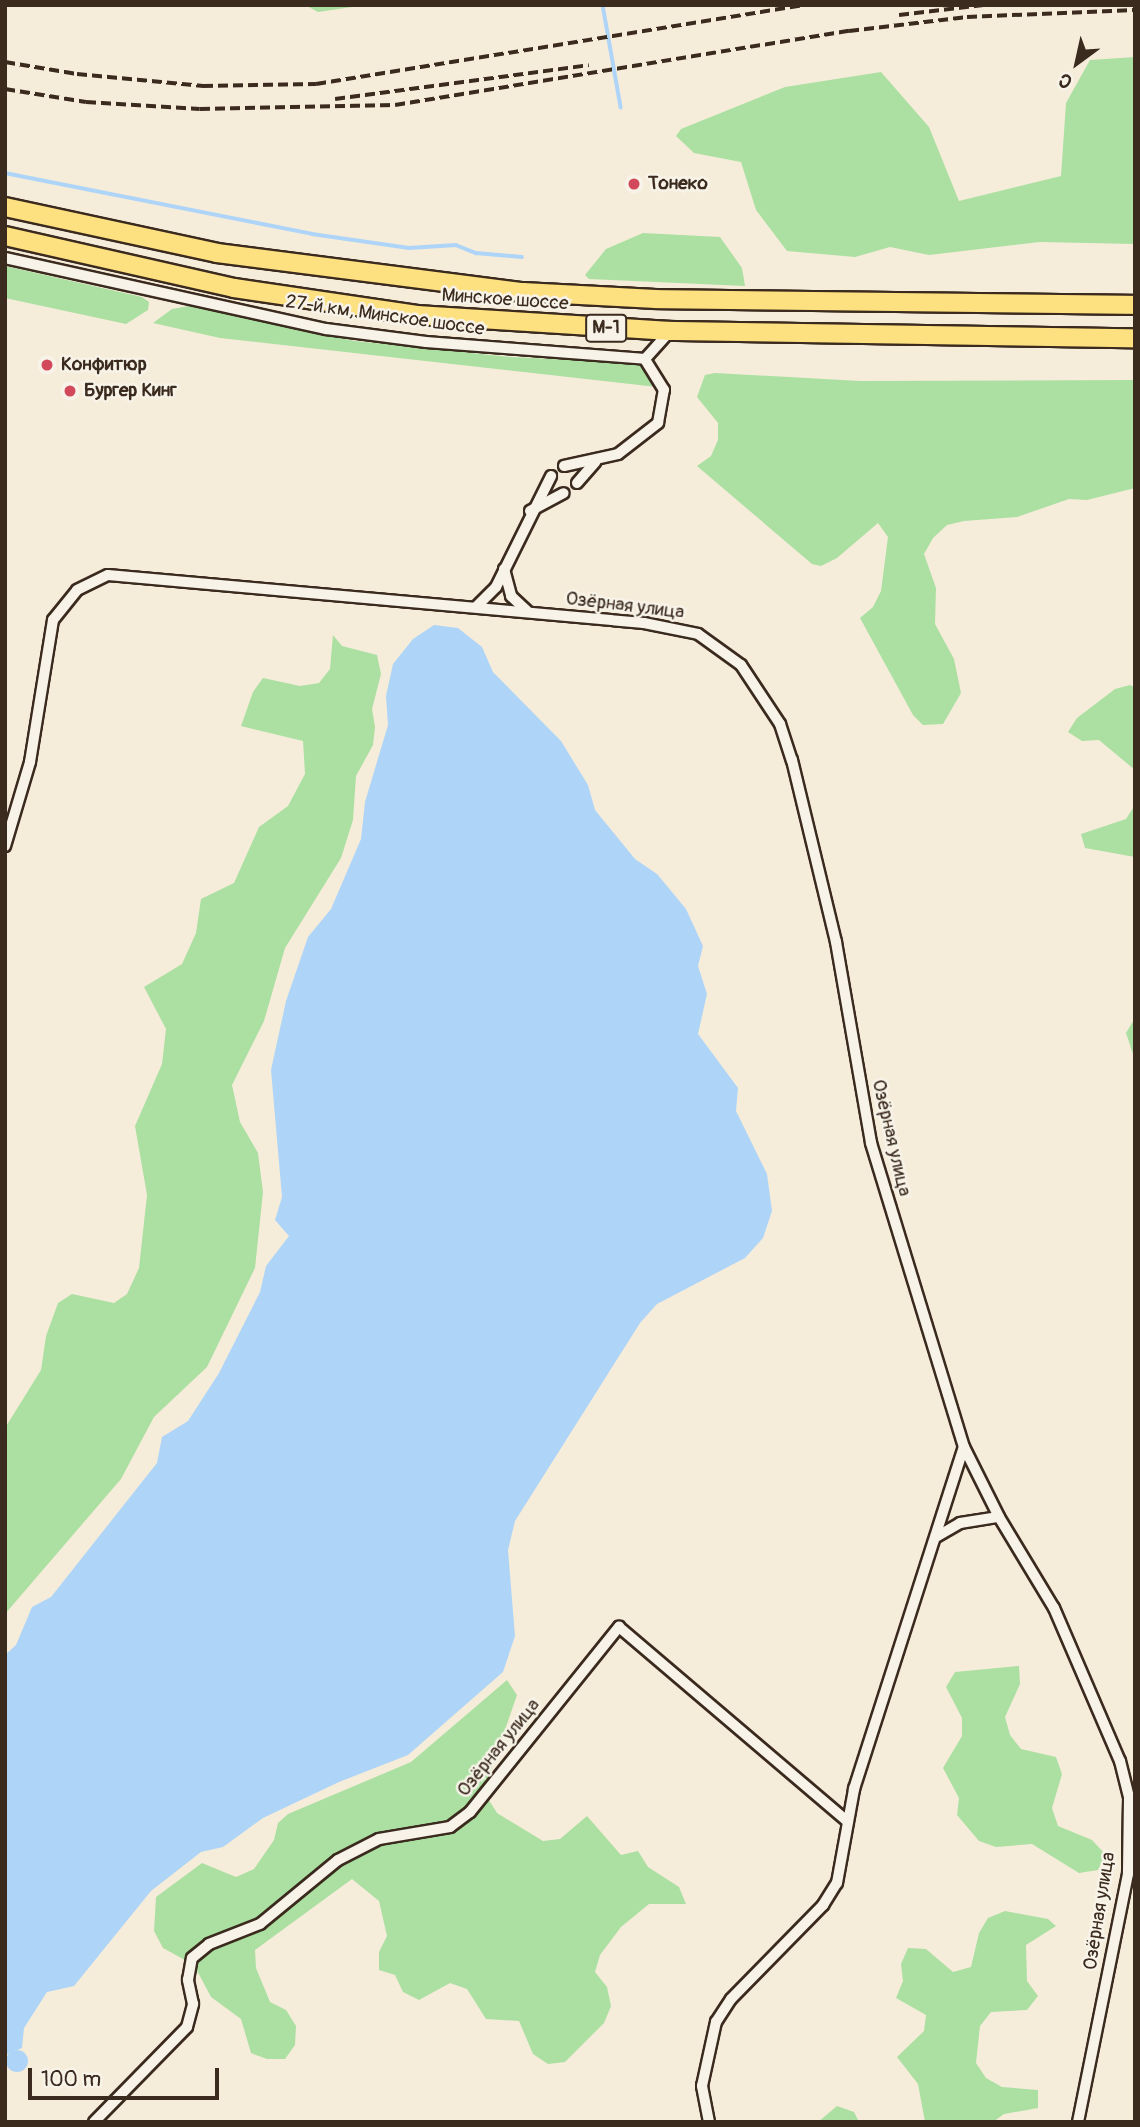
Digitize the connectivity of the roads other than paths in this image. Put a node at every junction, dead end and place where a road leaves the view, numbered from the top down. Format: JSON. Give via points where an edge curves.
{"nodes":[{"id":1,"x":5,"y":207,"type":"edge"},
{"id":2,"x":5,"y":236,"type":"edge"},
{"id":3,"x":5,"y":258,"type":"edge"},
{"id":4,"x":1135,"y":305,"type":"edge"},
{"id":5,"x":670,"y":331,"type":"junction"},
{"id":6,"x":1135,"y":338,"type":"edge"},
{"id":7,"x":645,"y":359,"type":"junction"},
{"id":8,"x":595,"y":462,"type":"junction"},
{"id":9,"x":564,"y":466,"type":"dead end"},
{"id":10,"x":551,"y":476,"type":"dead end"},
{"id":11,"x":577,"y":483,"type":"dead end"},
{"id":12,"x":564,"y":493,"type":"dead end"},
{"id":13,"x":530,"y":512,"type":"junction"},
{"id":14,"x":504,"y":569,"type":"junction"},
{"id":15,"x":477,"y":607,"type":"junction"},
{"id":16,"x":529,"y":612,"type":"junction"},
{"id":17,"x":5,"y":846,"type":"edge"},
{"id":18,"x":964,"y":1447,"type":"junction"},
{"id":19,"x":999,"y":1517,"type":"junction"},
{"id":20,"x":936,"y":1537,"type":"junction"},
{"id":21,"x":847,"y":1821,"type":"junction"},
{"id":22,"x":94,"y":2122,"type":"edge"},
{"id":23,"x":709,"y":2122,"type":"edge"},
{"id":24,"x":1078,"y":2122,"type":"edge"}],
"edges":[{"from":1,"to":4,"type":"highway","name":"Минское шоссе","number":"М-1","via":[[217,253],[523,292],[656,299]]},
{"from":2,"to":5,"type":"highway","name":"Минское шоссе","number":"М-1","via":[[183,277],[349,306],[547,325]]},
{"from":3,"to":7,"type":"street","name":"27-й км, Минское шоссе","via":[[326,329]]},
{"from":5,"to":6,"type":"highway","name":"Минское шоссе","number":"М-1"},
{"from":5,"to":7,"type":"street"},
{"from":7,"to":8,"type":"street","via":[[664,390],[663,412],[646,436]]},
{"from":8,"to":9,"type":"street"},
{"from":8,"to":11,"type":"street"},
{"from":10,"to":13,"type":"street"},
{"from":12,"to":13,"type":"street"},
{"from":13,"to":14,"type":"street"},
{"from":14,"to":15,"type":"street","via":[[491,594]]},
{"from":14,"to":16,"type":"street","via":[[511,596]]},
{"from":15,"to":16,"type":"street","name":"Озёрная улица"},
{"from":15,"to":17,"type":"street","name":"Озёрная улица","via":[[125,573],[90,580],[63,603],[54,620],[30,762]]},
{"from":16,"to":18,"type":"street","name":"Озёрная улица","via":[[644,622],[698,634],[741,665],[780,724],[836,942],[871,1143]]},
{"from":18,"to":19,"type":"street","name":"Озёрная улица"},
{"from":18,"to":20,"type":"street"},
{"from":19,"to":20,"type":"street","via":[[960,1524]]},
{"from":19,"to":24,"type":"street","name":"Озёрная улица","via":[[1054,1608],[1120,1761],[1129,1798],[1128,1874]]},
{"from":20,"to":21,"type":"street","via":[[903,1625]]},
{"from":21,"to":22,"type":"street","name":"Озёрная улица","via":[[619,1627],[470,1812],[450,1827],[379,1839],[338,1860],[260,1924],[209,1944],[192,1958],[188,1980],[193,2004],[187,2027]]},
{"from":21,"to":23,"type":"street","via":[[844,1862],[823,1905],[731,1999],[716,2022],[702,2086]]}]}
